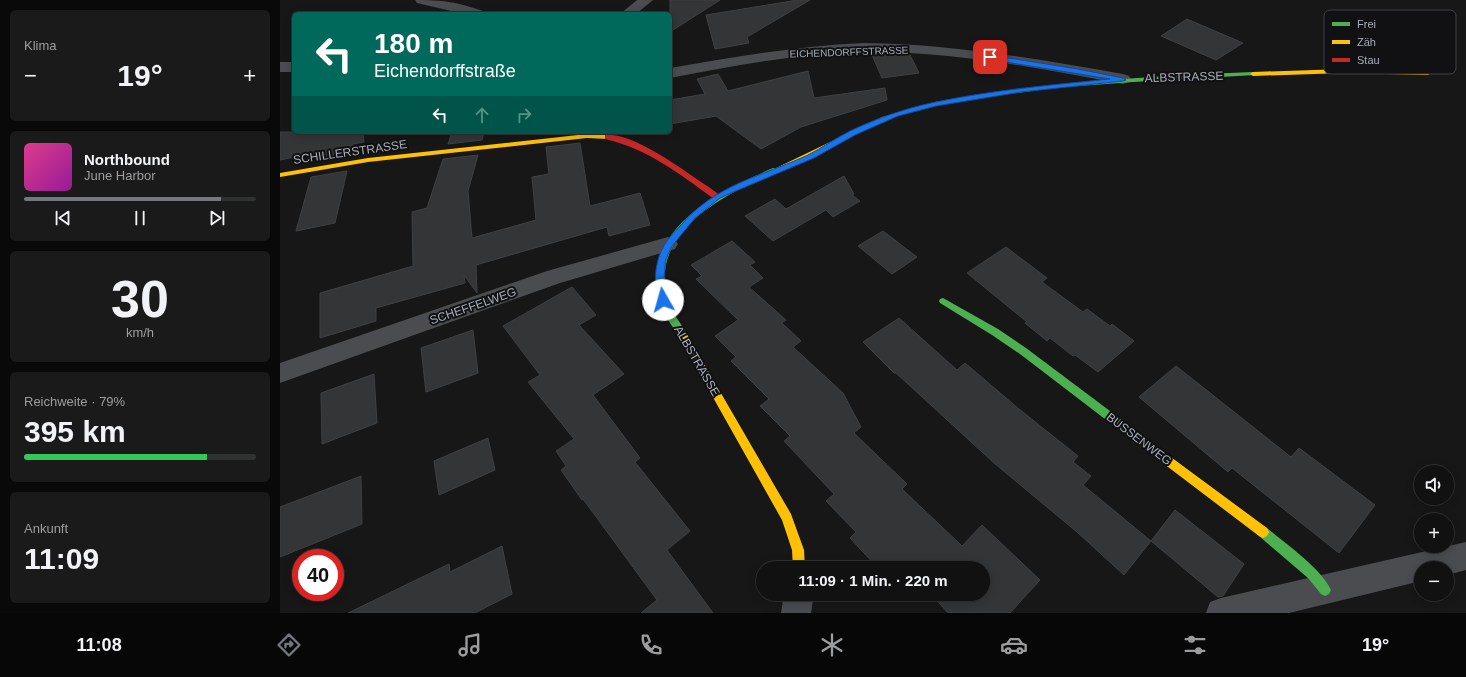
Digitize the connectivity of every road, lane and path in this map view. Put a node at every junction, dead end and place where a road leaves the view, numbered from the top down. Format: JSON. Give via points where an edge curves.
{"nodes":[{"id":1,"x":422,"y":0,"type":"edge"},
{"id":2,"x":646,"y":0,"type":"edge"},
{"id":3,"x":472,"y":12,"type":"edge"},
{"id":4,"x":630,"y":12,"type":"edge"},
{"id":5,"x":280,"y":67,"type":"edge"},
{"id":6,"x":292,"y":67,"type":"edge"},
{"id":7,"x":1324,"y":71,"type":"edge"},
{"id":8,"x":672,"y":73,"type":"edge"},
{"id":9,"x":1123,"y":80,"type":"junction"},
{"id":10,"x":280,"y":175,"type":"edge"},
{"id":11,"x":717,"y":197,"type":"junction"},
{"id":12,"x":668,"y":244,"type":"junction"},
{"id":13,"x":943,"y":301,"type":"dead end"},
{"id":14,"x":280,"y":373,"type":"edge"},
{"id":15,"x":1466,"y":556,"type":"edge"},
{"id":16,"x":799,"y":561,"type":"edge"},
{"id":17,"x":1326,"y":590,"type":"junction"},
{"id":18,"x":798,"y":601,"type":"edge"},
{"id":19,"x":796,"y":613,"type":"edge"},
{"id":20,"x":1221,"y":613,"type":"edge"}],
"edges":[{"from":1,"to":3,"type":"street"},
{"from":2,"to":4,"type":"street"},
{"from":5,"to":6,"type":"street"},
{"from":7,"to":9,"type":"street","name":"ALBSTRASSE"},
{"from":8,"to":9,"type":"street","name":"EICHENDORFFSTRASSE","via":[[817,51],[891,48],[990,57]]},
{"from":9,"to":11,"type":"street","name":"ALBSTRASSE","via":[[1021,90],[936,104],[896,114],[852,133],[811,156]]},
{"from":10,"to":11,"type":"street","name":"SCHILLERSTRASSE","via":[[368,160],[587,136],[616,136],[662,160]]},
{"from":11,"to":12,"type":"street","name":"ALBSTRASSE","via":[[692,216]]},
{"from":12,"to":14,"type":"street","name":"SCHEFFELWEG","via":[[554,278]]},
{"from":12,"to":16,"type":"street","name":"ALBSTRASSE","via":[[662,259],[660,278],[663,300],[787,518],[798,550]]},
{"from":13,"to":17,"type":"street","name":"BUSSENWEG","via":[[995,332],[1268,536],[1312,574]]},
{"from":15,"to":17,"type":"street"},
{"from":17,"to":20,"type":"street"},
{"from":18,"to":19,"type":"street"}]}
